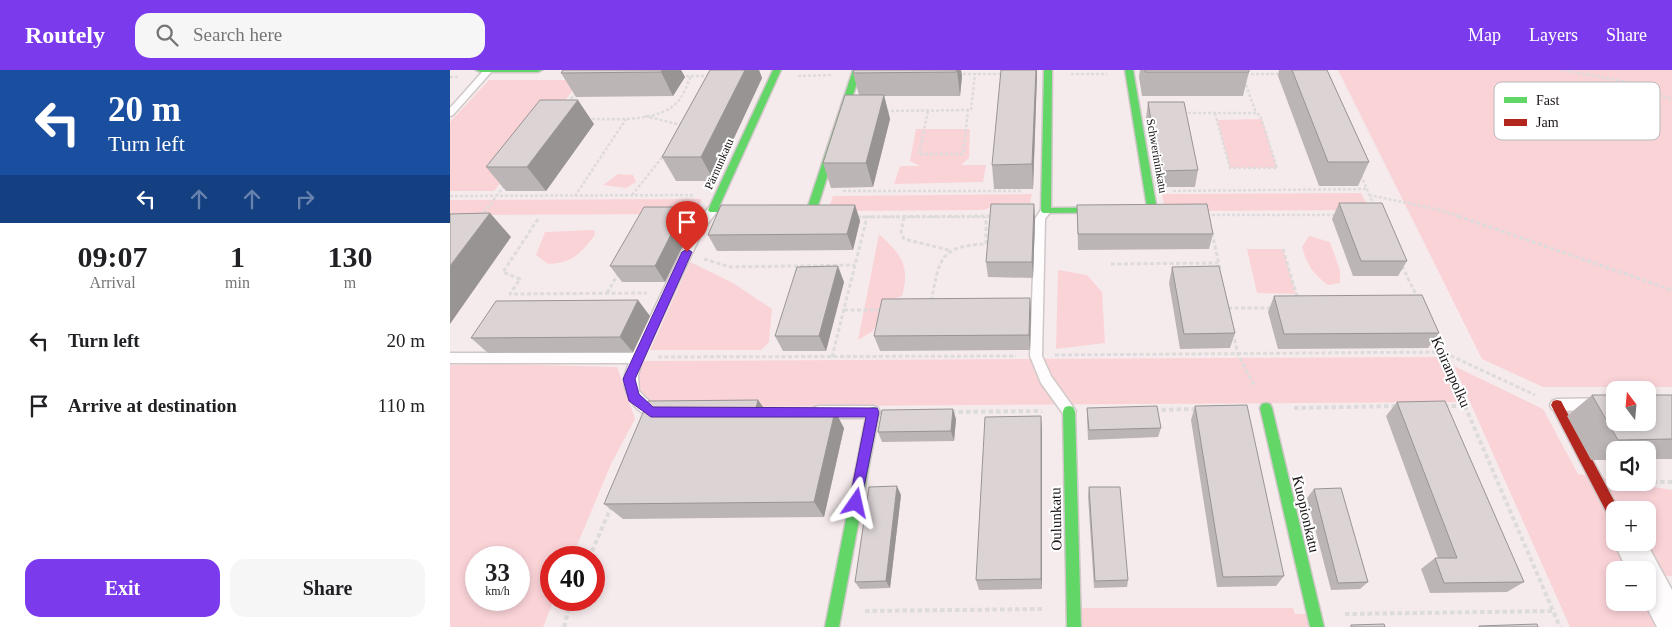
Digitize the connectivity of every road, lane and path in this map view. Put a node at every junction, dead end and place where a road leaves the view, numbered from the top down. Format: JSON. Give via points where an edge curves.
{"nodes":[{"id":1,"x":538,"y":70,"type":"edge"},
{"id":2,"x":1001,"y":70,"type":"edge"},
{"id":3,"x":1562,"y":70,"type":"edge"},
{"id":4,"x":484,"y":72,"type":"edge"},
{"id":5,"x":1045,"y":72,"type":"edge"},
{"id":6,"x":1129,"y":72,"type":"edge"},
{"id":7,"x":776,"y":73,"type":"edge"},
{"id":8,"x":857,"y":73,"type":"edge"},
{"id":9,"x":956,"y":74,"type":"edge"},
{"id":10,"x":975,"y":74,"type":"junction"},
{"id":11,"x":1001,"y":74,"type":"junction"},
{"id":12,"x":1283,"y":74,"type":"dead end"},
{"id":13,"x":672,"y":76,"type":"dead end"},
{"id":14,"x":691,"y":76,"type":"junction"},
{"id":15,"x":709,"y":76,"type":"junction"},
{"id":16,"x":718,"y":76,"type":"edge"},
{"id":17,"x":450,"y":77,"type":"edge"},
{"id":18,"x":1627,"y":82,"type":"edge"},
{"id":19,"x":704,"y":84,"type":"edge"},
{"id":20,"x":577,"y":91,"type":"dead end"},
{"id":21,"x":1660,"y":94,"type":"edge"},
{"id":22,"x":1672,"y":100,"type":"edge"},
{"id":23,"x":566,"y":105,"type":"edge"},
{"id":24,"x":968,"y":110,"type":"junction"},
{"id":25,"x":881,"y":111,"type":"edge"},
{"id":26,"x":928,"y":111,"type":"junction"},
{"id":27,"x":450,"y":113,"type":"edge"},
{"id":28,"x":1179,"y":113,"type":"edge"},
{"id":29,"x":1215,"y":113,"type":"junction"},
{"id":30,"x":1256,"y":113,"type":"junction"},
{"id":31,"x":644,"y":116,"type":"junction"},
{"id":32,"x":686,"y":117,"type":"edge"},
{"id":33,"x":626,"y":118,"type":"junction"},
{"id":34,"x":582,"y":119,"type":"dead end"},
{"id":35,"x":681,"y":125,"type":"junction"},
{"id":36,"x":677,"y":132,"type":"edge"},
{"id":37,"x":665,"y":154,"type":"edge"},
{"id":38,"x":1359,"y":172,"type":"edge"},
{"id":39,"x":508,"y":180,"type":"edge"},
{"id":40,"x":1367,"y":189,"type":"junction"},
{"id":41,"x":837,"y":191,"type":"dead end"},
{"id":42,"x":1046,"y":191,"type":"junction"},
{"id":43,"x":1165,"y":191,"type":"dead end"},
{"id":44,"x":720,"y":195,"type":"junction"},
{"id":45,"x":1369,"y":195,"type":"junction"},
{"id":46,"x":450,"y":196,"type":"edge"},
{"id":47,"x":497,"y":196,"type":"junction"},
{"id":48,"x":575,"y":196,"type":"junction"},
{"id":49,"x":632,"y":196,"type":"junction"},
{"id":50,"x":1375,"y":208,"type":"edge"},
{"id":51,"x":713,"y":210,"type":"junction"},
{"id":52,"x":812,"y":210,"type":"junction"},
{"id":53,"x":1000,"y":211,"type":"edge"},
{"id":54,"x":1046,"y":211,"type":"junction"},
{"id":55,"x":1199,"y":215,"type":"edge"},
{"id":56,"x":1208,"y":215,"type":"junction"},
{"id":57,"x":1348,"y":215,"type":"edge"},
{"id":58,"x":867,"y":217,"type":"junction"},
{"id":59,"x":904,"y":217,"type":"junction"},
{"id":60,"x":986,"y":217,"type":"junction"},
{"id":61,"x":538,"y":219,"type":"dead end"},
{"id":62,"x":478,"y":220,"type":"edge"},
{"id":63,"x":1283,"y":249,"type":"dead end"},
{"id":64,"x":949,"y":250,"type":"junction"},
{"id":65,"x":687,"y":252,"type":"junction"},
{"id":66,"x":1218,"y":263,"type":"junction"},
{"id":67,"x":1111,"y":264,"type":"dead end"},
{"id":68,"x":855,"y":265,"type":"junction"},
{"id":69,"x":1402,"y":265,"type":"edge"},
{"id":70,"x":620,"y":268,"type":"edge"},
{"id":71,"x":1220,"y":272,"type":"edge"},
{"id":72,"x":1672,"y":290,"type":"edge"},
{"id":73,"x":668,"y":292,"type":"junction"},
{"id":74,"x":607,"y":293,"type":"junction"},
{"id":75,"x":1226,"y":299,"type":"edge"},
{"id":76,"x":1421,"y":306,"type":"edge"},
{"id":77,"x":1228,"y":308,"type":"junction"},
{"id":78,"x":1273,"y":308,"type":"edge"},
{"id":79,"x":1300,"y":308,"type":"edge"},
{"id":80,"x":891,"y":309,"type":"edge"},
{"id":81,"x":929,"y":309,"type":"edge"},
{"id":82,"x":844,"y":310,"type":"junction"},
{"id":83,"x":1230,"y":318,"type":"edge"},
{"id":84,"x":1232,"y":327,"type":"edge"},
{"id":85,"x":1432,"y":329,"type":"edge"},
{"id":86,"x":1443,"y":352,"type":"junction"},
{"id":87,"x":1238,"y":354,"type":"junction"},
{"id":88,"x":1036,"y":356,"type":"junction"},
{"id":89,"x":832,"y":357,"type":"junction"},
{"id":90,"x":450,"y":358,"type":"edge"},
{"id":91,"x":637,"y":358,"type":"junction"},
{"id":92,"x":1606,"y":404,"type":"edge"},
{"id":93,"x":1557,"y":405,"type":"junction"},
{"id":94,"x":1400,"y":406,"type":"edge"},
{"id":95,"x":1438,"y":406,"type":"edge"},
{"id":96,"x":1466,"y":406,"type":"junction"},
{"id":97,"x":1266,"y":408,"type":"junction"},
{"id":98,"x":1207,"y":409,"type":"edge"},
{"id":99,"x":1148,"y":410,"type":"edge"},
{"id":100,"x":1069,"y":411,"type":"junction"},
{"id":101,"x":670,"y":412,"type":"edge"},
{"id":102,"x":805,"y":412,"type":"edge"},
{"id":103,"x":873,"y":412,"type":"joint"},
{"id":104,"x":942,"y":412,"type":"edge"},
{"id":105,"x":1656,"y":482,"type":"edge"},
{"id":106,"x":1672,"y":482,"type":"edge"},
{"id":107,"x":1608,"y":501,"type":"edge"},
{"id":108,"x":612,"y":503,"type":"edge"},
{"id":109,"x":594,"y":546,"type":"edge"},
{"id":110,"x":1656,"y":592,"type":"edge"},
{"id":111,"x":1073,"y":608,"type":"junction"},
{"id":112,"x":569,"y":611,"type":"edge"},
{"id":113,"x":1554,"y":611,"type":"junction"},
{"id":114,"x":835,"y":612,"type":"junction"},
{"id":115,"x":1314,"y":614,"type":"junction"},
{"id":116,"x":1672,"y":623,"type":"edge"},
{"id":117,"x":564,"y":627,"type":"edge"},
{"id":118,"x":832,"y":627,"type":"edge"},
{"id":119,"x":1074,"y":627,"type":"edge"},
{"id":120,"x":1317,"y":627,"type":"edge"},
{"id":121,"x":1560,"y":627,"type":"edge"}],
"edges":[{"from":1,"to":4,"type":"street"},
{"from":2,"to":11,"type":"path"},
{"from":3,"to":18,"type":"path"},
{"from":4,"to":17,"type":"path"},
{"from":4,"to":27,"type":"lane"},
{"from":5,"to":6,"type":"path"},
{"from":5,"to":11,"type":"path"},
{"from":5,"to":42,"type":"street"},
{"from":6,"to":54,"type":"street","name":"Schwerininkatu","via":[[1152,210]]},
{"from":7,"to":8,"type":"path"},
{"from":7,"to":44,"type":"street","name":"Pärnunkatu"},
{"from":8,"to":52,"type":"street"},
{"from":9,"to":10,"type":"path"},
{"from":10,"to":11,"type":"path"},
{"from":10,"to":24,"type":"path","via":[[971,110]]},
{"from":12,"to":30,"type":"path","via":[[1243,74]]},
{"from":13,"to":14,"type":"path"},
{"from":14,"to":15,"type":"path"},
{"from":14,"to":31,"type":"path","via":[[678,102],[666,111]]},
{"from":15,"to":16,"type":"path"},
{"from":15,"to":19,"type":"path"},
{"from":20,"to":23,"type":"path"},
{"from":21,"to":22,"type":"path"},
{"from":24,"to":26,"type":"path"},
{"from":24,"to":26,"type":"path","via":[[963,154],[919,154]]},
{"from":25,"to":26,"type":"path"},
{"from":28,"to":29,"type":"path"},
{"from":29,"to":30,"type":"path"},
{"from":29,"to":30,"type":"path","via":[[1230,168],[1277,168],[1260,115]]},
{"from":31,"to":33,"type":"path"},
{"from":31,"to":35,"type":"path"},
{"from":32,"to":35,"type":"path"},
{"from":33,"to":34,"type":"path"},
{"from":33,"to":48,"type":"path"},
{"from":35,"to":36,"type":"path"},
{"from":37,"to":49,"type":"path"},
{"from":38,"to":40,"type":"path"},
{"from":39,"to":47,"type":"path"},
{"from":40,"to":43,"type":"path"},
{"from":40,"to":45,"type":"path"},
{"from":41,"to":42,"type":"path"},
{"from":42,"to":54,"type":"street"},
{"from":44,"to":49,"type":"path"},
{"from":44,"to":51,"type":"street","name":"Pärnunkatu"},
{"from":45,"to":50,"type":"path"},
{"from":45,"to":72,"type":"path","via":[[1447,212]]},
{"from":46,"to":47,"type":"path"},
{"from":47,"to":48,"type":"path"},
{"from":47,"to":62,"type":"path"},
{"from":48,"to":49,"type":"path"},
{"from":51,"to":52,"type":"street","name":"Pärnunkatu"},
{"from":51,"to":65,"type":"lane","via":[[698,228]]},
{"from":52,"to":58,"type":"path","via":[[820,217]]},
{"from":53,"to":60,"type":"path"},
{"from":54,"to":88,"type":"lane","via":[[1040,219]]},
{"from":55,"to":56,"type":"path"},
{"from":56,"to":57,"type":"path"},
{"from":56,"to":66,"type":"path"},
{"from":58,"to":59,"type":"path"},
{"from":58,"to":68,"type":"path"},
{"from":59,"to":60,"type":"path"},
{"from":59,"to":64,"type":"path","via":[[901,232],[904,239]]},
{"from":60,"to":64,"type":"path","via":[[986,244],[958,246]]},
{"from":61,"to":74,"type":"path","via":[[503,272],[520,279],[510,294]]},
{"from":63,"to":79,"type":"path"},
{"from":64,"to":81,"type":"path","via":[[938,273]]},
{"from":65,"to":68,"type":"path","via":[[730,267]]},
{"from":65,"to":73,"type":"lane"},
{"from":66,"to":67,"type":"path"},
{"from":66,"to":71,"type":"path"},
{"from":68,"to":82,"type":"path"},
{"from":69,"to":76,"type":"path"},
{"from":70,"to":74,"type":"path"},
{"from":73,"to":74,"type":"path"},
{"from":73,"to":91,"type":"lane"},
{"from":75,"to":77,"type":"path"},
{"from":77,"to":78,"type":"path"},
{"from":77,"to":83,"type":"path"},
{"from":80,"to":82,"type":"path"},
{"from":82,"to":89,"type":"path"},
{"from":84,"to":87,"type":"path"},
{"from":85,"to":86,"type":"path","name":"Koiranpolku"},
{"from":86,"to":87,"type":"path"},
{"from":86,"to":93,"type":"path"},
{"from":86,"to":96,"type":"path","name":"Koiranpolku"},
{"from":87,"to":88,"type":"path"},
{"from":87,"to":97,"type":"path"},
{"from":88,"to":89,"type":"path"},
{"from":88,"to":100,"type":"lane","via":[[1046,379]]},
{"from":89,"to":91,"type":"path"},
{"from":90,"to":91,"type":"lane"},
{"from":91,"to":101,"type":"lane","via":[[629,379],[633,397],[651,412]]},
{"from":92,"to":93,"type":"lane"},
{"from":93,"to":107,"type":"street"},
{"from":94,"to":97,"type":"path"},
{"from":95,"to":96,"type":"path"},
{"from":96,"to":113,"type":"path","name":"Koiranpolku"},
{"from":97,"to":115,"type":"street","name":"Kuopionkatu"},
{"from":98,"to":99,"type":"path"},
{"from":100,"to":104,"type":"path"},
{"from":100,"to":111,"type":"street","name":"Oulunkatu"},
{"from":102,"to":103,"type":"lane"},
{"from":103,"to":114,"type":"street"},
{"from":105,"to":106,"type":"path"},
{"from":108,"to":109,"type":"path"},
{"from":110,"to":116,"type":"street"},
{"from":111,"to":114,"type":"path"},
{"from":111,"to":119,"type":"street","name":"Oulunkatu"},
{"from":112,"to":117,"type":"path"},
{"from":113,"to":115,"type":"path"},
{"from":113,"to":121,"type":"path","name":"Koiranpolku"},
{"from":114,"to":118,"type":"street"},
{"from":115,"to":120,"type":"street","name":"Kuopionkatu"}]}
